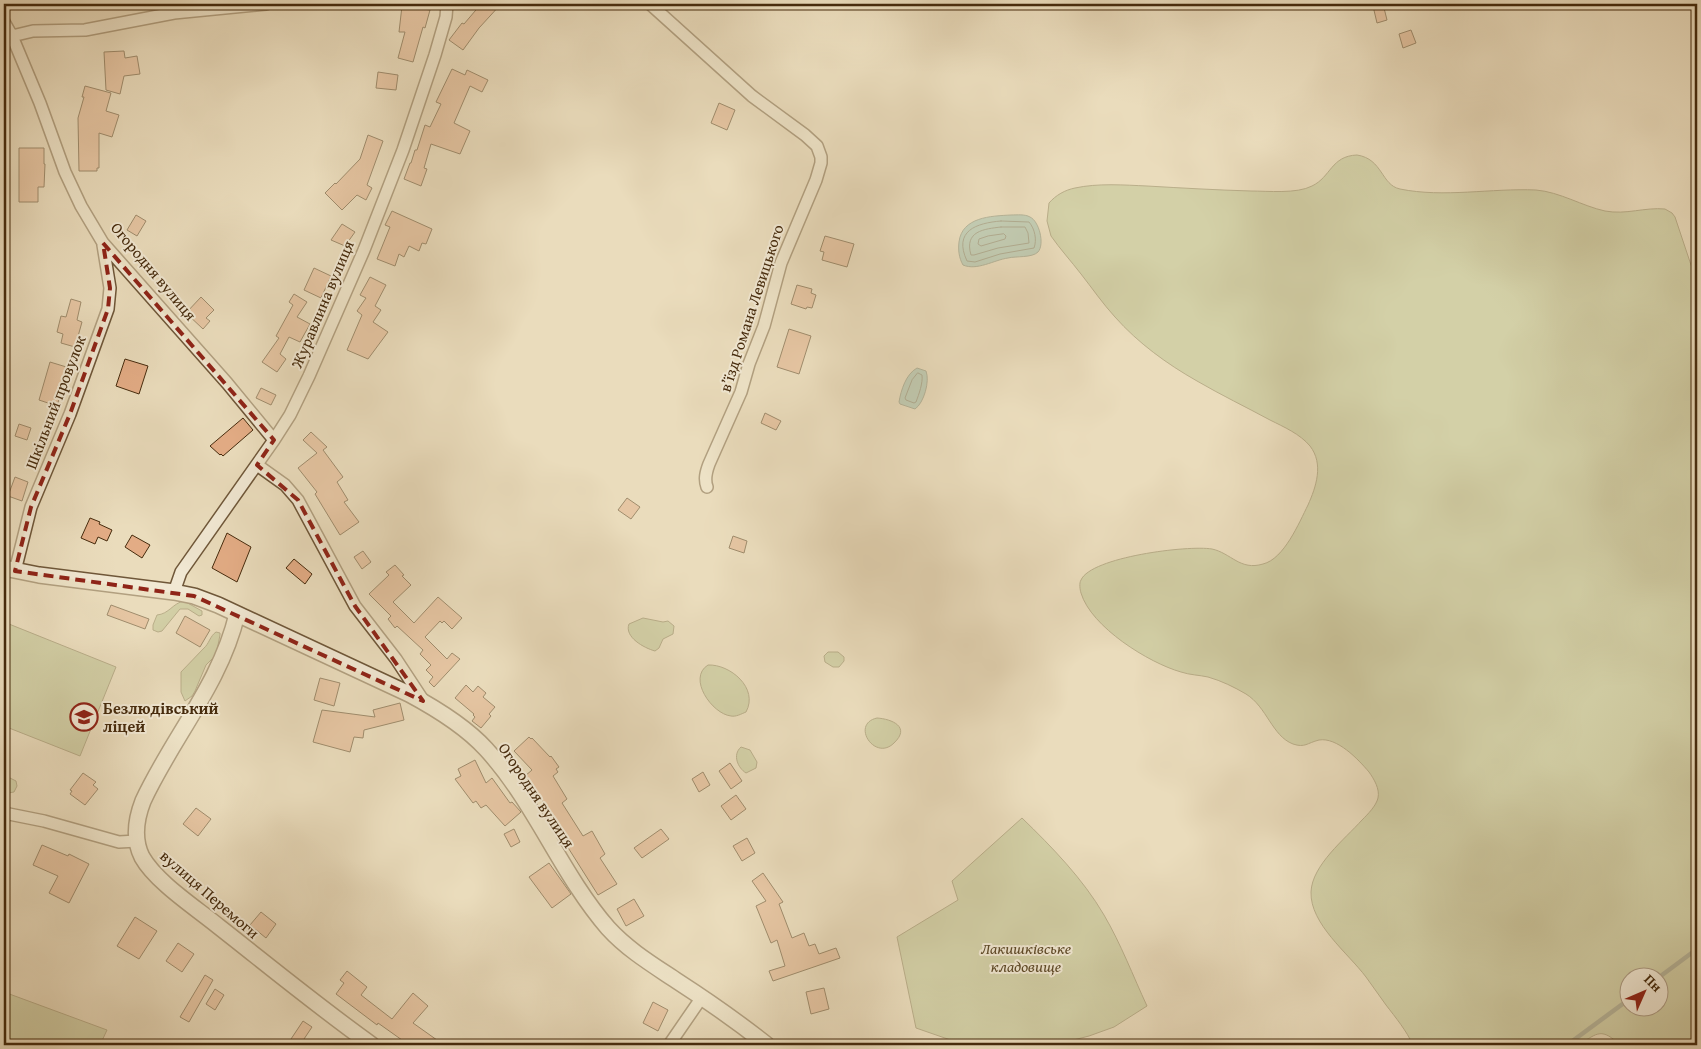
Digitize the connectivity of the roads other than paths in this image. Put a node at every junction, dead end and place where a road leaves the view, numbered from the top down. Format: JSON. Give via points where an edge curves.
{"nodes":[{"id":1,"x":266,"y":4,"type":"edge"},
{"id":2,"x":448,"y":4,"type":"edge"},
{"id":3,"x":650,"y":4,"type":"edge"},
{"id":4,"x":4,"y":22,"type":"edge"},
{"id":5,"x":12,"y":36,"type":"junction"},
{"id":6,"x":103,"y":243,"type":"junction"},
{"id":7,"x":274,"y":440,"type":"junction"},
{"id":8,"x":257,"y":465,"type":"junction"},
{"id":9,"x":707,"y":487,"type":"dead end"},
{"id":10,"x":9,"y":570,"type":"edge"},
{"id":11,"x":174,"y":592,"type":"junction"},
{"id":12,"x":237,"y":614,"type":"junction"},
{"id":13,"x":423,"y":701,"type":"junction"},
{"id":14,"x":4,"y":813,"type":"edge"},
{"id":15,"x":137,"y":841,"type":"junction"},
{"id":16,"x":702,"y":997,"type":"junction"},
{"id":17,"x":372,"y":1045,"type":"edge"},
{"id":18,"x":669,"y":1045,"type":"edge"},
{"id":19,"x":767,"y":1045,"type":"edge"}],
"edges":[{"from":1,"to":5,"type":"street","via":[[174,13],[84,30],[33,31]]},
{"from":2,"to":7,"type":"street","name":"Журавлина вулиця","via":[[414,116],[364,250],[306,383]]},
{"from":3,"to":9,"type":"street","name":"в’їзд Романа Левицького","via":[[752,96],[805,135],[817,146],[821,157],[816,180],[778,270],[764,326],[741,392],[709,464]]},
{"from":4,"to":5,"type":"street","name":"Огородня вулиця"},
{"from":5,"to":6,"type":"street","name":"Огородня вулиця","via":[[65,172]]},
{"from":6,"to":7,"type":"street","name":"Огородня вулиця"},
{"from":6,"to":10,"type":"street","name":"Шкільний провулок","via":[[110,288],[108,308]]},
{"from":7,"to":8,"type":"street","name":"Журавлина вулиця"},
{"from":8,"to":11,"type":"street","name":"Журавлина вулиця","via":[[181,572]]},
{"from":8,"to":13,"type":"street","name":"Огородня вулиця","via":[[298,500],[355,606]]},
{"from":10,"to":11,"type":"street"},
{"from":11,"to":12,"type":"street","via":[[194,596]]},
{"from":12,"to":13,"type":"street"},
{"from":12,"to":15,"type":"street","name":"вулиця Перемоги","via":[[231,639],[217,669],[143,801],[137,824]]},
{"from":13,"to":16,"type":"street","name":"Огородня вулиця","via":[[464,728],[496,760],[609,929],[641,957]]},
{"from":14,"to":15,"type":"street","via":[[119,842]]},
{"from":15,"to":17,"type":"street","name":"вулиця Перемоги","via":[[146,863],[171,888]]},
{"from":16,"to":18,"type":"street"},
{"from":16,"to":19,"type":"street","name":"Огородня вулиця"}]}
